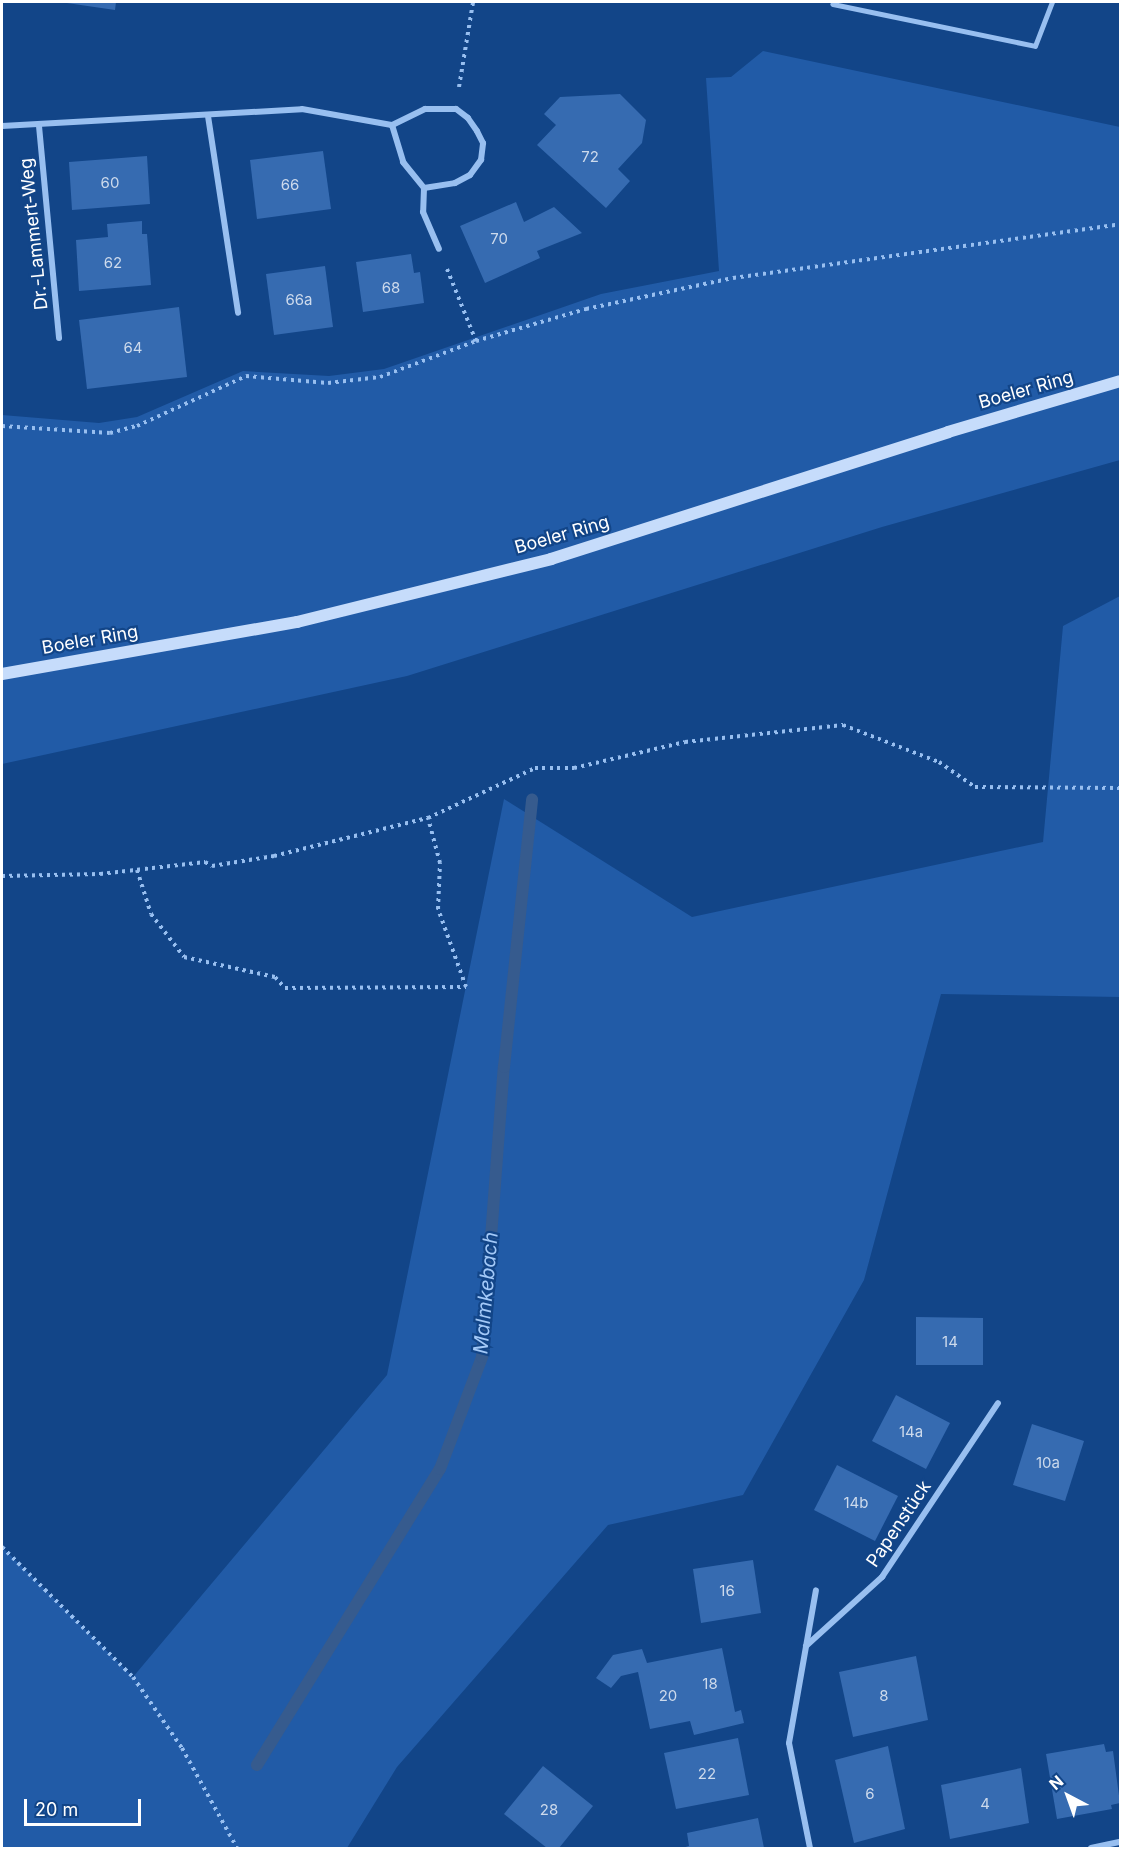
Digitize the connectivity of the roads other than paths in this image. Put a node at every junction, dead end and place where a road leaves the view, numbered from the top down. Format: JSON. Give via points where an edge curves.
{"nodes":[{"id":1,"x":834,"y":2,"type":"edge"},
{"id":2,"x":1052,"y":2,"type":"edge"},
{"id":3,"x":208,"y":116,"type":"junction"},
{"id":4,"x":392,"y":125,"type":"junction"},
{"id":5,"x":2,"y":126,"type":"edge"},
{"id":6,"x":39,"y":126,"type":"junction"},
{"id":7,"x":424,"y":188,"type":"junction"},
{"id":8,"x":439,"y":249,"type":"road end"},
{"id":9,"x":238,"y":313,"type":"dead end"},
{"id":10,"x":59,"y":338,"type":"dead end"},
{"id":11,"x":1120,"y":381,"type":"edge"},
{"id":12,"x":2,"y":674,"type":"edge"},
{"id":13,"x":998,"y":1403,"type":"dead end"},
{"id":14,"x":816,"y":1590,"type":"dead end"},
{"id":15,"x":806,"y":1646,"type":"junction"},
{"id":16,"x":1120,"y":1842,"type":"edge"},
{"id":17,"x":810,"y":1848,"type":"edge"},
{"id":18,"x":1091,"y":1848,"type":"edge"}],
"edges":[{"from":1,"to":2,"type":"lane","via":[[1035,46]]},
{"from":3,"to":4,"type":"street","via":[[302,110]]},
{"from":3,"to":6,"type":"street"},
{"from":3,"to":9,"type":"street"},
{"from":4,"to":7,"type":"street","via":[[403,162]]},
{"from":4,"to":7,"type":"street","via":[[425,109],[456,109],[477,131],[483,143],[481,160],[470,175],[455,183]]},
{"from":5,"to":6,"type":"street"},
{"from":6,"to":10,"type":"street","name":"Dr.-Lammert-Weg"},
{"from":7,"to":8,"type":"street","via":[[423,212]]},
{"from":11,"to":12,"type":"main road","name":"Boeler Ring","via":[[551,559],[297,622]]},
{"from":13,"to":15,"type":"street","name":"Papenstück","via":[[882,1577]]},
{"from":14,"to":15,"type":"street"},
{"from":15,"to":17,"type":"street","via":[[789,1743]]},
{"from":16,"to":18,"type":"street"}]}
